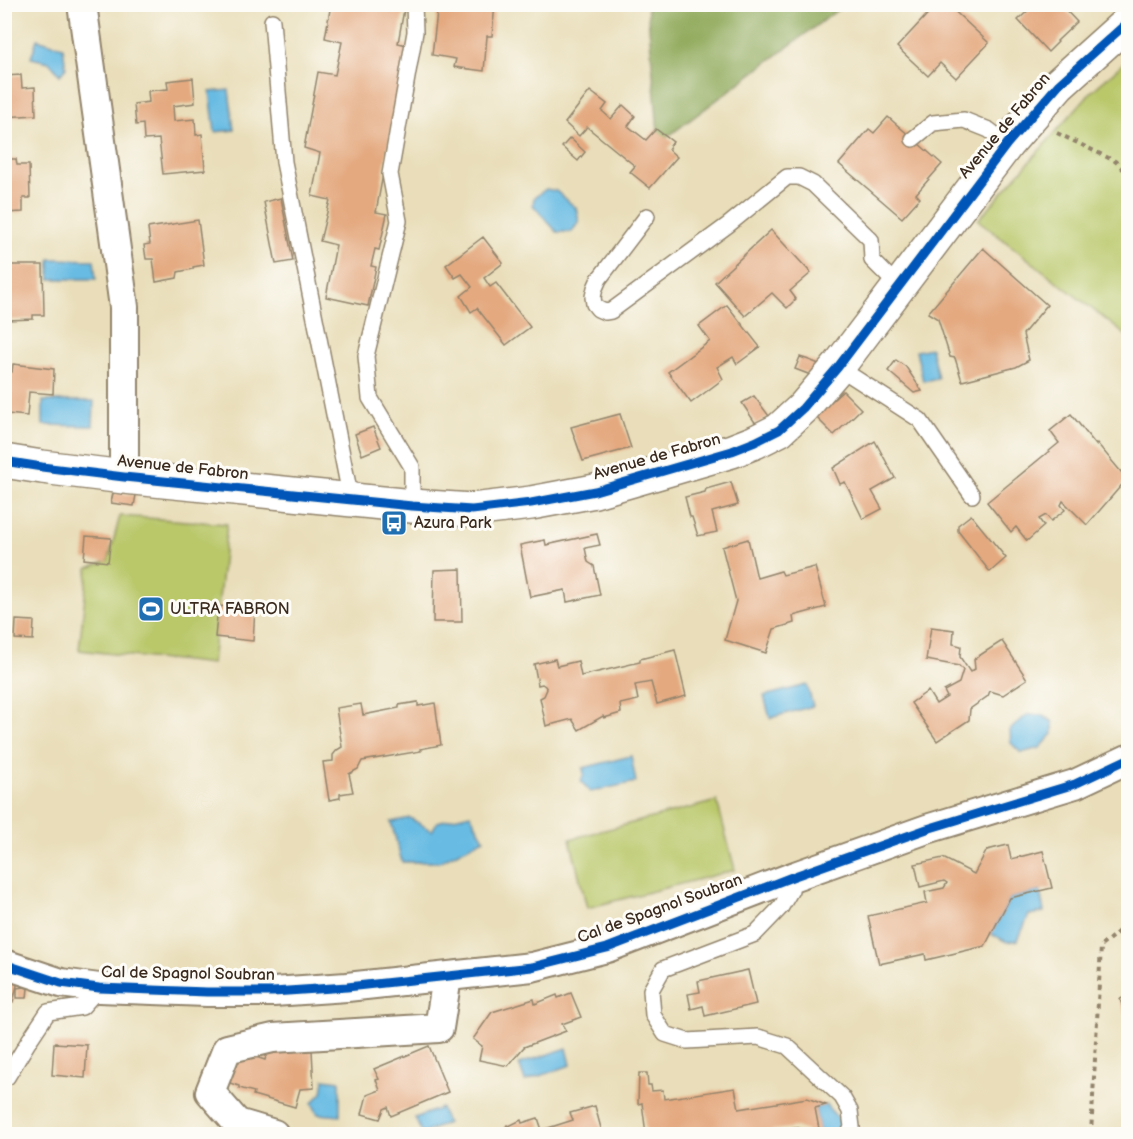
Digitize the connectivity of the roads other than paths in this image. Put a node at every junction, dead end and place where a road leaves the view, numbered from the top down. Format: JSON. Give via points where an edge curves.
{"nodes":[{"id":1,"x":82,"y":4,"type":"edge"},
{"id":2,"x":414,"y":4,"type":"edge"},
{"id":3,"x":272,"y":21,"type":"dead end"},
{"id":4,"x":1128,"y":22,"type":"edge"},
{"id":5,"x":913,"y":139,"type":"dead end"},
{"id":6,"x":1007,"y":144,"type":"junction"},
{"id":7,"x":647,"y":216,"type":"dead end"},
{"id":8,"x":898,"y":287,"type":"junction"},
{"id":9,"x":838,"y":367,"type":"junction"},
{"id":10,"x":4,"y":461,"type":"edge"},
{"id":11,"x":124,"y":477,"type":"junction"},
{"id":12,"x":972,"y":495,"type":"dead end"},
{"id":13,"x":351,"y":500,"type":"junction"},
{"id":14,"x":412,"y":506,"type":"junction"},
{"id":15,"x":1128,"y":759,"type":"edge"},
{"id":16,"x":792,"y":877,"type":"junction"},
{"id":17,"x":4,"y":964,"type":"edge"},
{"id":18,"x":447,"y":977,"type":"junction"},
{"id":19,"x":99,"y":988,"type":"junction"},
{"id":20,"x":4,"y":1078,"type":"edge"},
{"id":21,"x":274,"y":1134,"type":"edge"},
{"id":22,"x":849,"y":1134,"type":"edge"}],
"edges":[{"from":1,"to":11,"type":"street","via":[[124,308]]},
{"from":2,"to":14,"type":"lane","via":[[415,32],[390,174],[399,221],[366,356],[370,398],[412,467]]},
{"from":3,"to":13,"type":"lane","via":[[284,162]]},
{"from":4,"to":6,"type":"street","name":"Avenue de Fabron","via":[[1059,84]]},
{"from":5,"to":6,"type":"lane","via":[[933,123],[964,120],[989,130]]},
{"from":6,"to":8,"type":"street","name":"Avenue de Fabron"},
{"from":7,"to":8,"type":"lane","via":[[599,279],[593,297],[598,309],[611,311],[787,177],[799,177],[813,184],[871,240],[872,260]]},
{"from":8,"to":9,"type":"street","name":"Avenue de Fabron"},
{"from":9,"to":12,"type":"lane","via":[[920,420]]},
{"from":9,"to":14,"type":"street","name":"Avenue de Fabron","via":[[779,430],[732,451],[595,491],[531,503],[472,510]]},
{"from":10,"to":11,"type":"street","name":"Avenue de Fabron"},
{"from":11,"to":13,"type":"street","name":"Avenue de Fabron"},
{"from":13,"to":14,"type":"street","name":"Avenue de Fabron"},
{"from":15,"to":16,"type":"street","name":"Cal de Spagnol Soubran","via":[[1075,784],[927,829]]},
{"from":16,"to":18,"type":"street","name":"Cal de Spagnol Soubran","via":[[607,948],[532,967]]},
{"from":16,"to":22,"type":"lane","via":[[791,890],[781,907],[755,934],[663,969],[651,990],[653,1015],[665,1034],[687,1041],[758,1037],[787,1046],[842,1096],[850,1111]]},
{"from":17,"to":19,"type":"street","name":"Cal de Spagnol Soubran","via":[[61,983]]},
{"from":18,"to":19,"type":"street","name":"Cal de Spagnol Soubran","via":[[273,992]]},
{"from":18,"to":21,"type":"street","via":[[438,1028],[273,1038],[227,1049],[210,1092],[237,1123]]},
{"from":19,"to":20,"type":"lane","via":[[82,1007],[48,1012]]}]}
